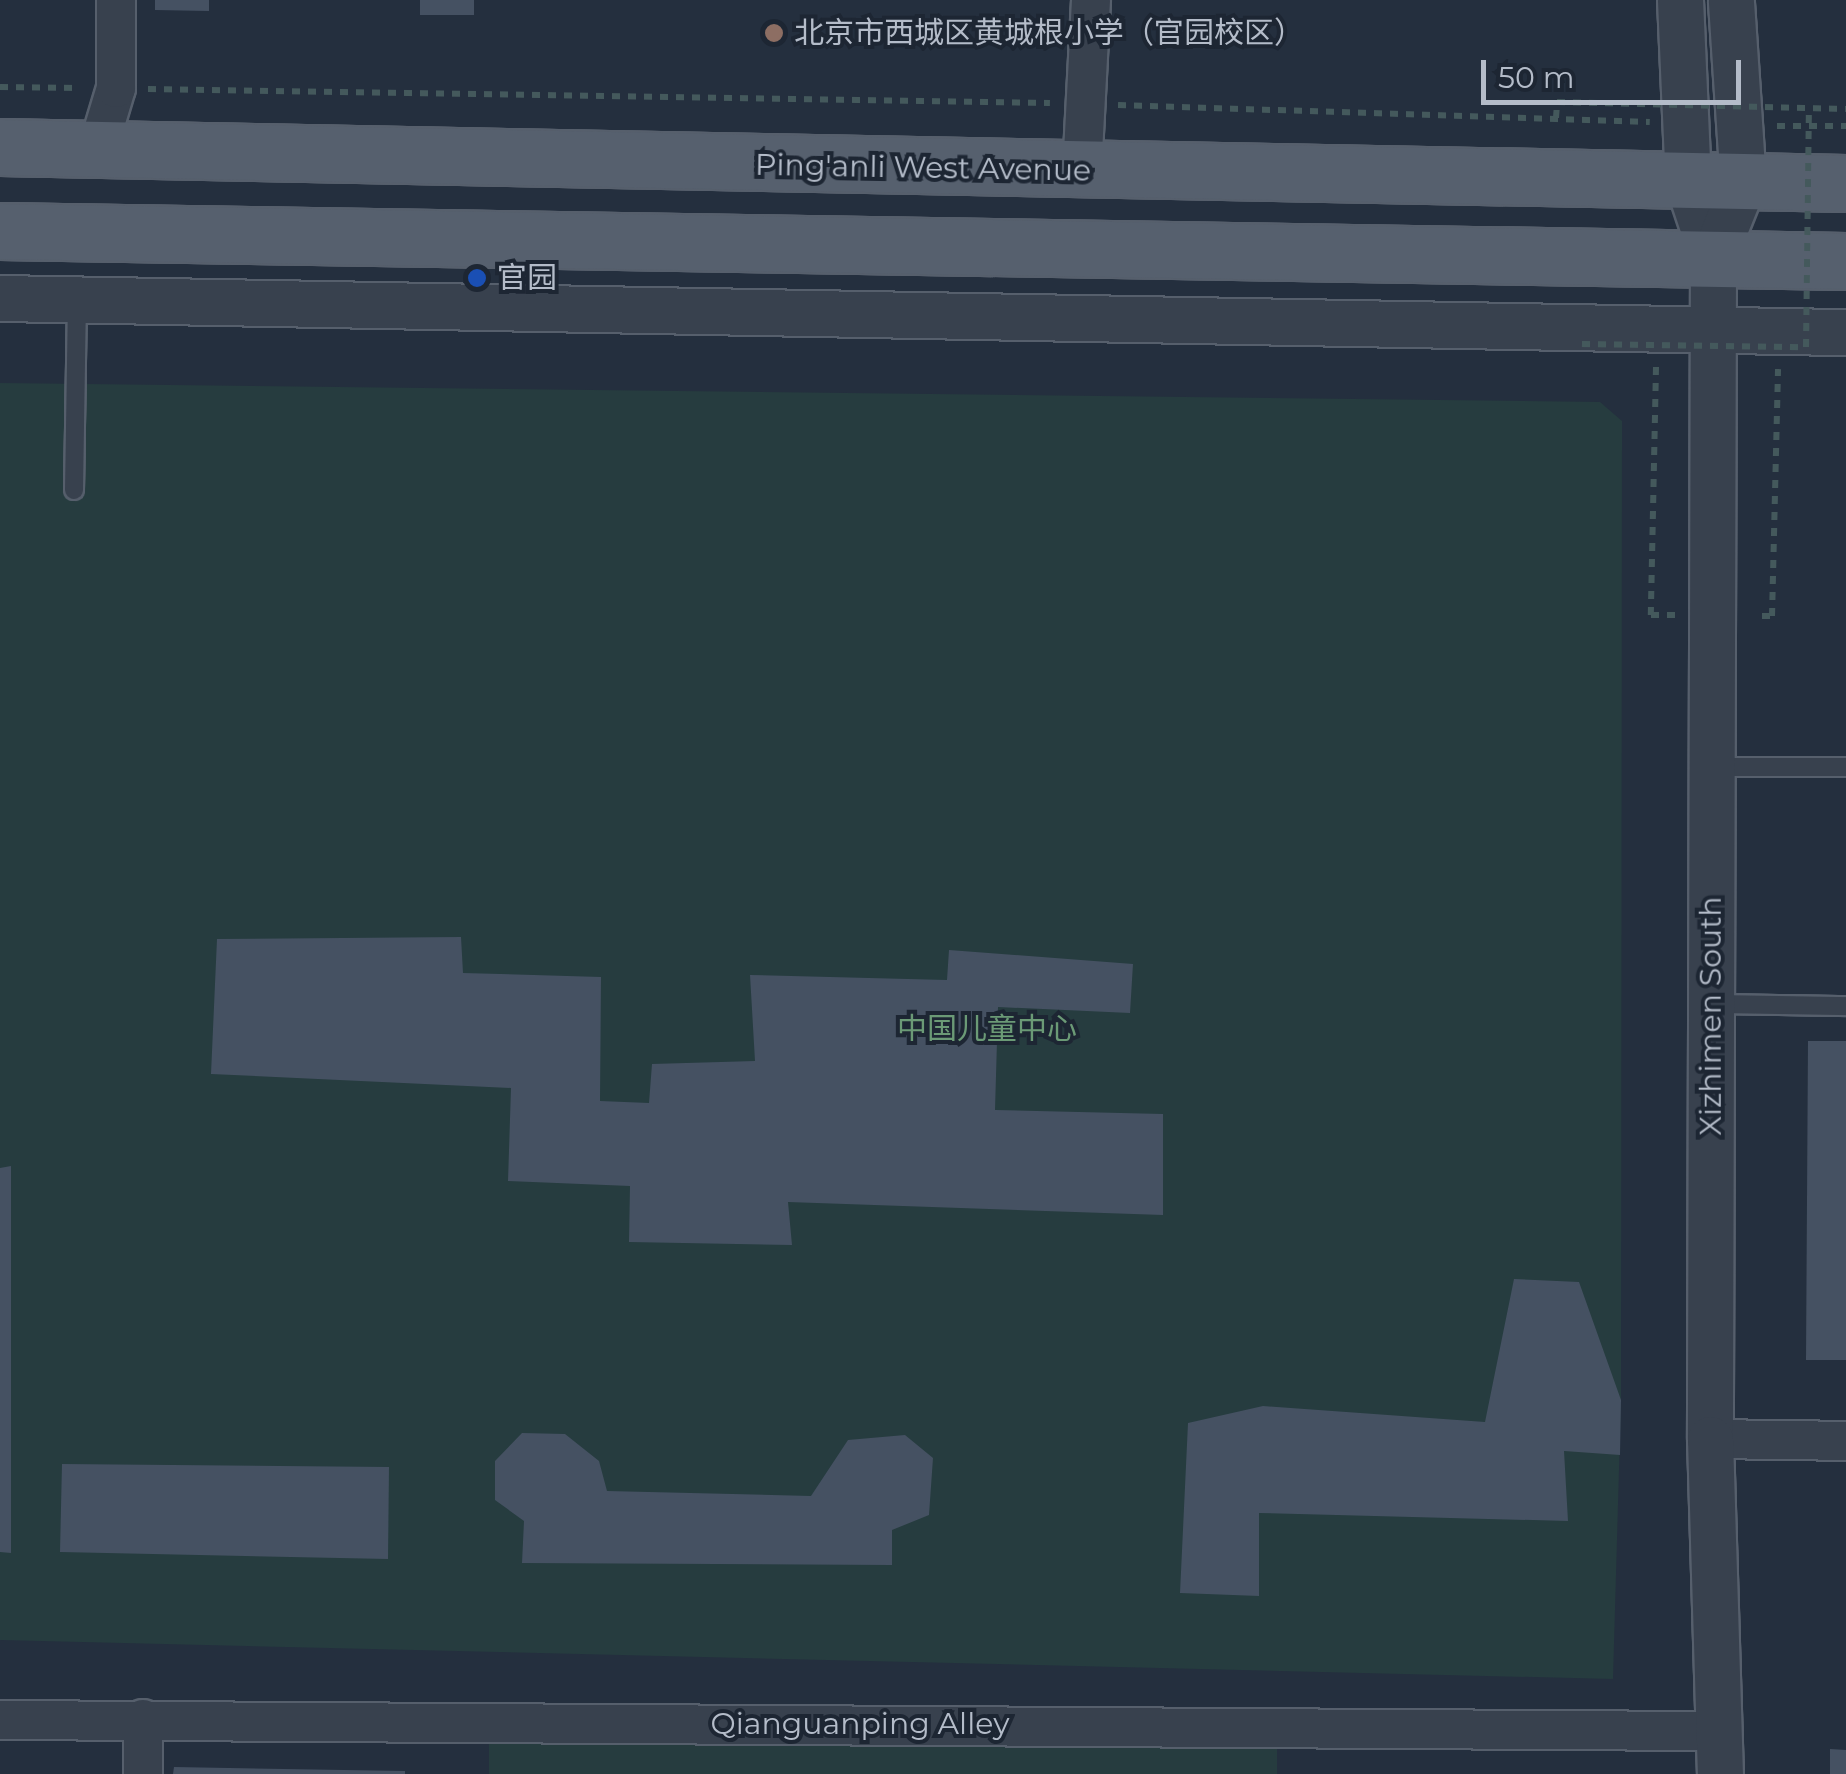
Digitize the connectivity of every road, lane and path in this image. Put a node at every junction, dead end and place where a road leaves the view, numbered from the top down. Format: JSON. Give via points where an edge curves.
{"nodes":[{"id":1,"x":116,"y":0,"type":"edge"},
{"id":2,"x":1091,"y":0,"type":"edge"},
{"id":3,"x":1680,"y":0,"type":"edge"},
{"id":4,"x":1731,"y":0,"type":"edge"},
{"id":5,"x":0,"y":87,"type":"edge"},
{"id":6,"x":116,"y":88,"type":"junction"},
{"id":7,"x":1081,"y":104,"type":"junction"},
{"id":8,"x":1809,"y":108,"type":"junction"},
{"id":9,"x":1846,"y":109,"type":"edge"},
{"id":10,"x":1556,"y":118,"type":"junction"},
{"id":11,"x":1686,"y":123,"type":"junction"},
{"id":12,"x":1739,"y":126,"type":"junction"},
{"id":13,"x":1846,"y":126,"type":"edge"},
{"id":14,"x":0,"y":147,"type":"edge"},
{"id":15,"x":98,"y":148,"type":"junction"},
{"id":16,"x":1082,"y":172,"type":"junction"},
{"id":17,"x":1688,"y":183,"type":"junction"},
{"id":18,"x":1743,"y":183,"type":"junction"},
{"id":19,"x":1846,"y":183,"type":"edge"},
{"id":20,"x":0,"y":231,"type":"edge"},
{"id":21,"x":1713,"y":258,"type":"junction"},
{"id":22,"x":1846,"y":261,"type":"edge"},
{"id":23,"x":0,"y":298,"type":"edge"},
{"id":24,"x":77,"y":299,"type":"junction"},
{"id":25,"x":1714,"y":328,"type":"junction"},
{"id":26,"x":1846,"y":332,"type":"edge"},
{"id":27,"x":1582,"y":344,"type":"dead end"},
{"id":28,"x":1656,"y":346,"type":"junction"},
{"id":29,"x":1779,"y":348,"type":"junction"},
{"id":30,"x":74,"y":490,"type":"dead end"},
{"id":31,"x":1675,"y":615,"type":"dead end"},
{"id":32,"x":1762,"y":616,"type":"dead end"},
{"id":33,"x":1712,"y":767,"type":"junction"},
{"id":34,"x":1846,"y":767,"type":"edge"},
{"id":35,"x":1711,"y":1004,"type":"junction"},
{"id":36,"x":1846,"y":1006,"type":"edge"},
{"id":37,"x":1710,"y":1440,"type":"junction"},
{"id":38,"x":1846,"y":1442,"type":"edge"},
{"id":39,"x":143,"y":1719,"type":"junction"},
{"id":40,"x":0,"y":1720,"type":"edge"},
{"id":41,"x":1720,"y":1752,"type":"edge"},
{"id":42,"x":143,"y":1774,"type":"edge"}],
"edges":[{"from":1,"to":6,"type":"street"},
{"from":2,"to":7,"type":"street"},
{"from":3,"to":11,"type":"street"},
{"from":4,"to":12,"type":"street"},
{"from":5,"to":6,"type":"path"},
{"from":6,"to":7,"type":"path"},
{"from":6,"to":15,"type":"street"},
{"from":7,"to":10,"type":"path"},
{"from":7,"to":16,"type":"street"},
{"from":8,"to":9,"type":"path","bridge":true},
{"from":8,"to":10,"type":"path","bridge":true,"via":[[1557,102]]},
{"from":8,"to":29,"type":"path","bridge":true,"via":[[1806,348]]},
{"from":10,"to":11,"type":"path"},
{"from":11,"to":17,"type":"street"},
{"from":12,"to":13,"type":"path"},
{"from":12,"to":18,"type":"street"},
{"from":14,"to":15,"type":"main road","name":"Ping'anli West Avenue"},
{"from":15,"to":16,"type":"main road","name":"Ping'anli West Avenue"},
{"from":16,"to":17,"type":"main road","name":"Ping'anli West Avenue"},
{"from":17,"to":18,"type":"main road","name":"Ping'anli West Avenue"},
{"from":17,"to":21,"type":"street"},
{"from":18,"to":19,"type":"main road","name":"Ping'anli West Avenue"},
{"from":18,"to":21,"type":"street"},
{"from":20,"to":21,"type":"main road"},
{"from":21,"to":22,"type":"main road"},
{"from":21,"to":25,"type":"street","name":"Xizhimen South"},
{"from":23,"to":24,"type":"street"},
{"from":24,"to":25,"type":"street"},
{"from":24,"to":30,"type":"lane"},
{"from":25,"to":26,"type":"street"},
{"from":25,"to":33,"type":"street","name":"Xizhimen South"},
{"from":27,"to":28,"type":"path","bridge":true},
{"from":28,"to":29,"type":"path","bridge":true},
{"from":28,"to":31,"type":"path","via":[[1651,615]]},
{"from":29,"to":32,"type":"path","via":[[1772,616]]},
{"from":33,"to":34,"type":"lane"},
{"from":33,"to":35,"type":"street","name":"Xizhimen South"},
{"from":35,"to":36,"type":"lane"},
{"from":35,"to":37,"type":"street","name":"Xizhimen South"},
{"from":37,"to":38,"type":"street"},
{"from":37,"to":41,"type":"street","name":"Xizhimen South"},
{"from":39,"to":40,"type":"street","name":"Qianguanping Alley"},
{"from":39,"to":41,"type":"street","name":"Qianguanping Alley"},
{"from":39,"to":42,"type":"street"}]}
